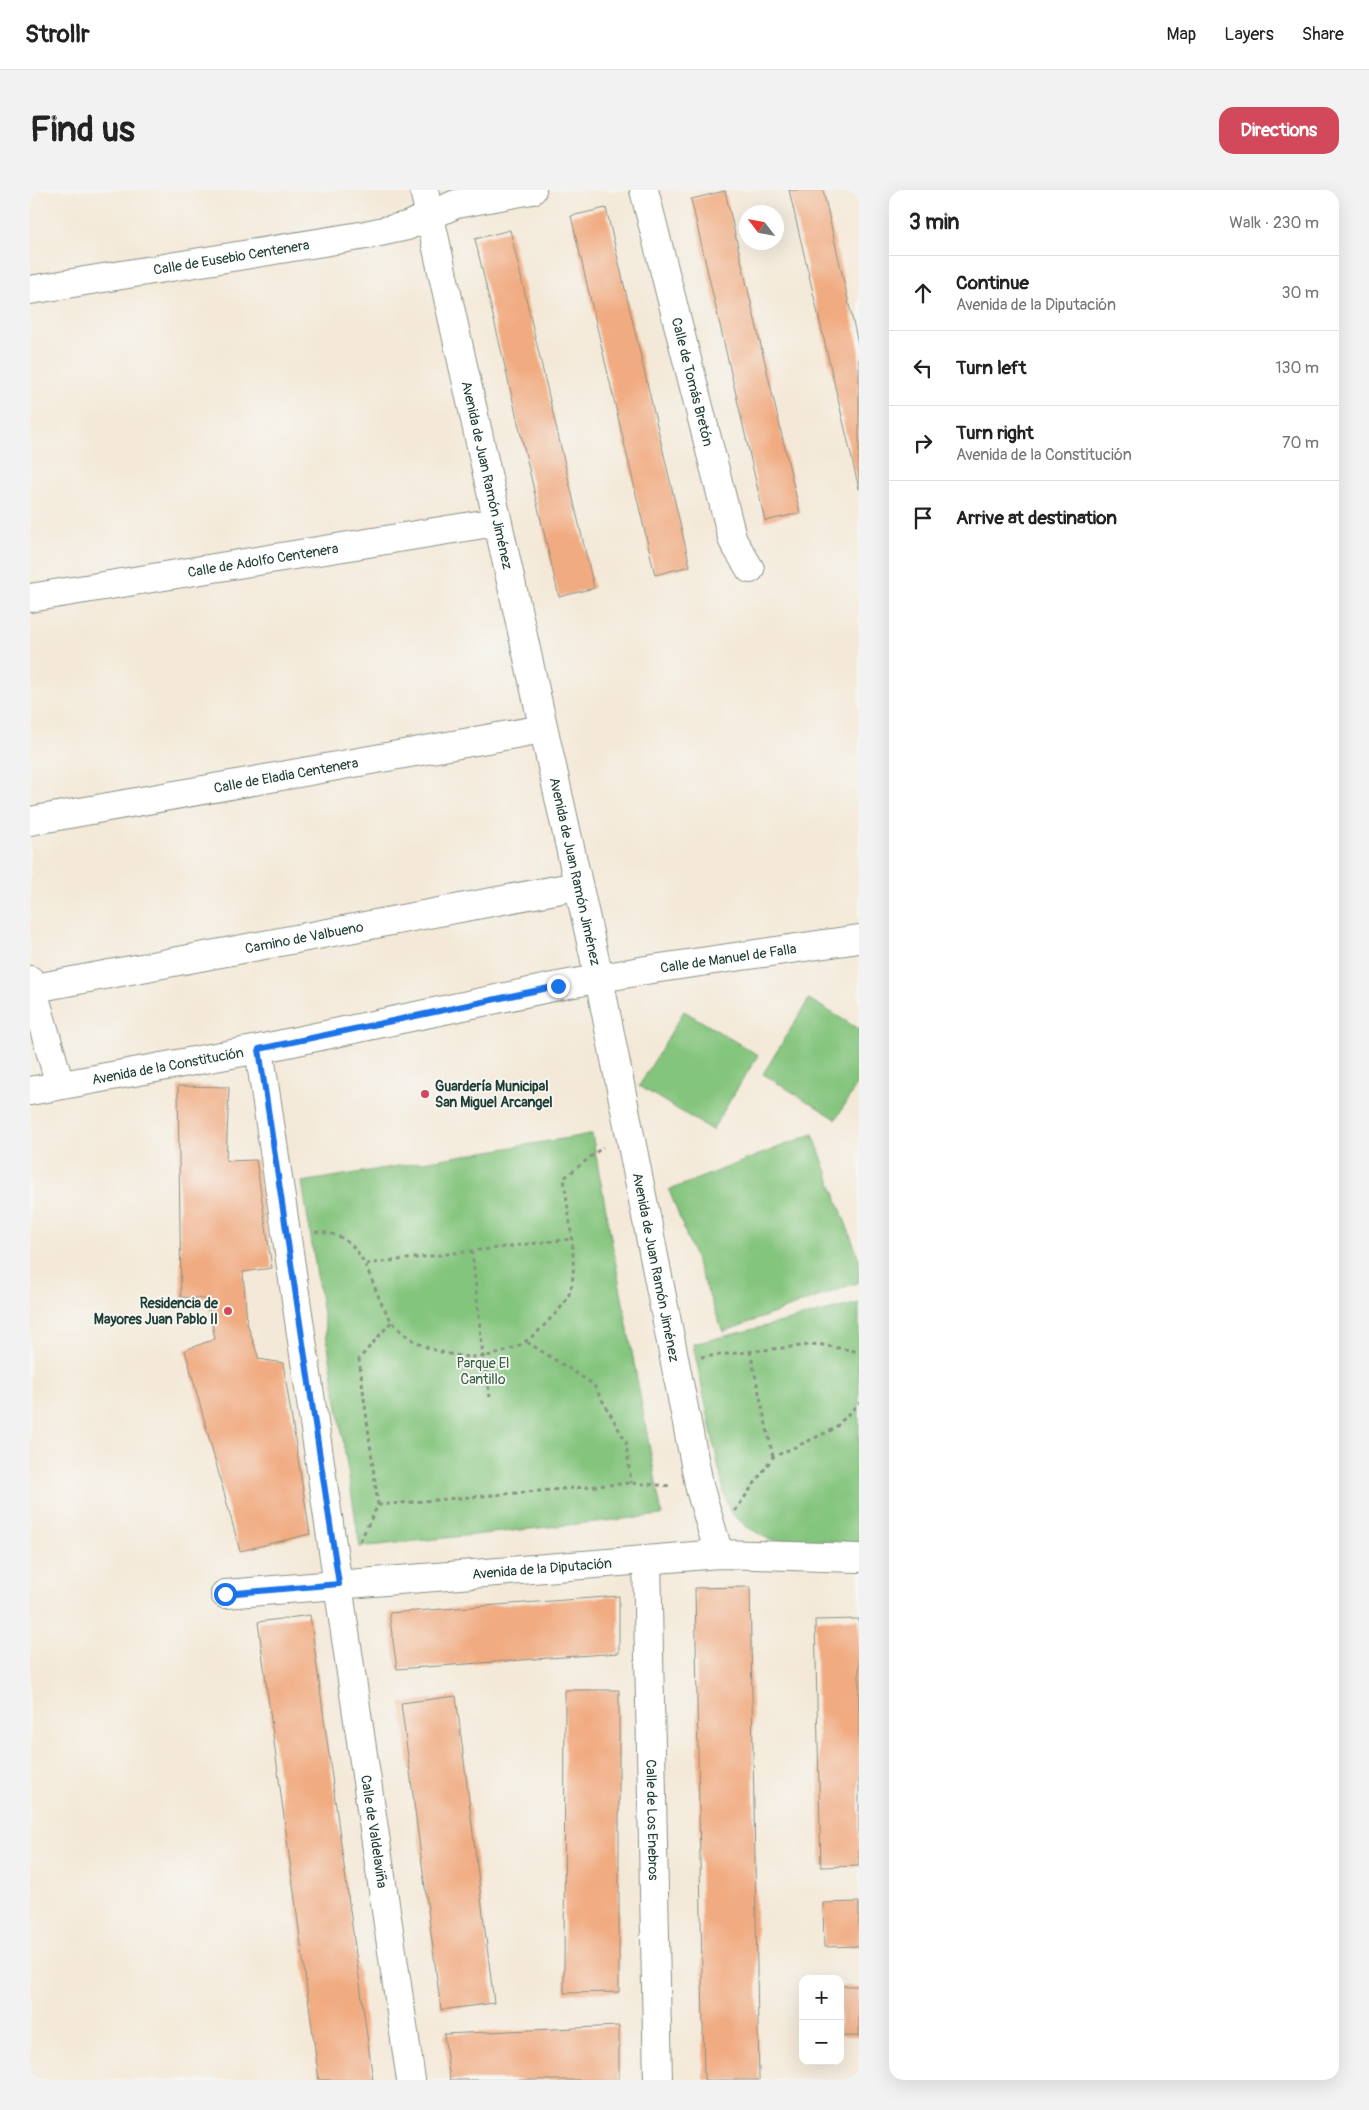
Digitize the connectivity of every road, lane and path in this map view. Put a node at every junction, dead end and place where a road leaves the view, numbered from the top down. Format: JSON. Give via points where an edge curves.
{"nodes":[{"id":1,"x":532,"y":190,"type":"edge"},
{"id":2,"x":644,"y":190,"type":"edge"},
{"id":3,"x":427,"y":203,"type":"edge"},
{"id":4,"x":30,"y":290,"type":"edge"},
{"id":5,"x":496,"y":522,"type":"junction"},
{"id":6,"x":750,"y":569,"type":"dead end"},
{"id":7,"x":30,"y":598,"type":"edge"},
{"id":8,"x":543,"y":729,"type":"junction"},
{"id":9,"x":30,"y":821,"type":"edge"},
{"id":10,"x":577,"y":886,"type":"junction"},
{"id":11,"x":859,"y":939,"type":"edge"},
{"id":12,"x":599,"y":978,"type":"junction"},
{"id":13,"x":31,"y":986,"type":"edge"},
{"id":14,"x":259,"y":1049,"type":"junction"},
{"id":15,"x":60,"y":1086,"type":"junction"},
{"id":16,"x":30,"y":1091,"type":"edge"},
{"id":17,"x":628,"y":1127,"type":"junction"},
{"id":18,"x":287,"y":1233,"type":"junction"},
{"id":19,"x":570,"y":1239,"type":"junction"},
{"id":20,"x":472,"y":1251,"type":"junction"},
{"id":21,"x":366,"y":1264,"type":"junction"},
{"id":22,"x":392,"y":1320,"type":"junction"},
{"id":23,"x":527,"y":1342,"type":"junction"},
{"id":24,"x":750,"y":1351,"type":"junction"},
{"id":25,"x":859,"y":1352,"type":"edge"},
{"id":26,"x":483,"y":1356,"type":"junction"},
{"id":27,"x":674,"y":1360,"type":"junction"},
{"id":28,"x":490,"y":1397,"type":"dead end"},
{"id":29,"x":859,"y":1403,"type":"edge"},
{"id":30,"x":773,"y":1457,"type":"junction"},
{"id":31,"x":631,"y":1483,"type":"junction"},
{"id":32,"x":700,"y":1489,"type":"junction"},
{"id":33,"x":378,"y":1506,"type":"junction"},
{"id":34,"x":717,"y":1547,"type":"junction"},
{"id":35,"x":859,"y":1558,"type":"edge"},
{"id":36,"x":647,"y":1560,"type":"junction"},
{"id":37,"x":339,"y":1584,"type":"junction"},
{"id":38,"x":225,"y":1594,"type":"dead end"},
{"id":39,"x":411,"y":2080,"type":"edge"},
{"id":40,"x":658,"y":2080,"type":"edge"}],
"edges":[{"from":1,"to":3,"type":"street","name":"Calle de Eusebio Centenera","via":[[456,204]]},
{"from":2,"to":6,"type":"street","name":"Calle de Tomás Bretón","via":[[733,541]]},
{"from":3,"to":4,"type":"street","name":"Calle de Eusebio Centenera","via":[[407,226],[366,235]]},
{"from":3,"to":5,"type":"street","name":"Avenida de Juan Ramón Jiménez"},
{"from":5,"to":7,"type":"street","name":"Calle de Adolfo Centenera"},
{"from":5,"to":8,"type":"street","name":"Avenida de Juan Ramón Jiménez"},
{"from":8,"to":9,"type":"street","name":"Calle de Eladia Centenera"},
{"from":8,"to":10,"type":"street","name":"Avenida de Juan Ramón Jiménez"},
{"from":10,"to":12,"type":"street","name":"Avenida de Juan Ramón Jiménez"},
{"from":10,"to":13,"type":"street","name":"Camino de Valbueno"},
{"from":11,"to":12,"type":"street","name":"Calle de Manuel de Falla"},
{"from":12,"to":14,"type":"street","name":"Avenida de la Constitución"},
{"from":12,"to":17,"type":"street","name":"Avenida de Juan Ramón Jiménez"},
{"from":13,"to":15,"type":"street"},
{"from":14,"to":15,"type":"street","name":"Avenida de la Constitución"},
{"from":14,"to":18,"type":"street","name":"Calle de Valdelaviña"},
{"from":15,"to":16,"type":"street","name":"Avenida de la Constitución"},
{"from":17,"to":19,"type":"path","via":[[564,1178]]},
{"from":17,"to":27,"type":"street","name":"Avenida de Juan Ramón Jiménez"},
{"from":18,"to":21,"type":"path","via":[[330,1232],[342,1237]]},
{"from":18,"to":37,"type":"street","name":"Calle de Valdelaviña"},
{"from":19,"to":20,"type":"path"},
{"from":19,"to":23,"type":"path","via":[[573,1266],[565,1303]]},
{"from":20,"to":21,"type":"path"},
{"from":20,"to":26,"type":"path"},
{"from":21,"to":22,"type":"path"},
{"from":22,"to":26,"type":"path","via":[[419,1342],[440,1352]]},
{"from":22,"to":33,"type":"path","via":[[359,1359]]},
{"from":23,"to":26,"type":"path","via":[[509,1352]]},
{"from":23,"to":31,"type":"path","via":[[594,1384],[626,1442]]},
{"from":24,"to":25,"type":"path","via":[[818,1344]]},
{"from":24,"to":27,"type":"path"},
{"from":24,"to":30,"type":"path"},
{"from":26,"to":28,"type":"path"},
{"from":27,"to":32,"type":"street","name":"Avenida de Juan Ramón Jiménez"},
{"from":29,"to":30,"type":"path","via":[[834,1429]]},
{"from":30,"to":34,"type":"path"},
{"from":31,"to":32,"type":"path"},
{"from":31,"to":33,"type":"path"},
{"from":32,"to":34,"type":"street","name":"Avenida de Juan Ramón Jiménez"},
{"from":33,"to":37,"type":"path"},
{"from":34,"to":35,"type":"street","name":"Avenida de la Diputación"},
{"from":34,"to":36,"type":"street","name":"Avenida de la Diputación"},
{"from":36,"to":37,"type":"street","name":"Avenida de la Diputación"},
{"from":36,"to":40,"type":"street","name":"Calle de Los Enebros"},
{"from":37,"to":38,"type":"street","name":"Avenida de la Diputación"},
{"from":37,"to":39,"type":"street","name":"Calle de Valdelaviña"}]}
